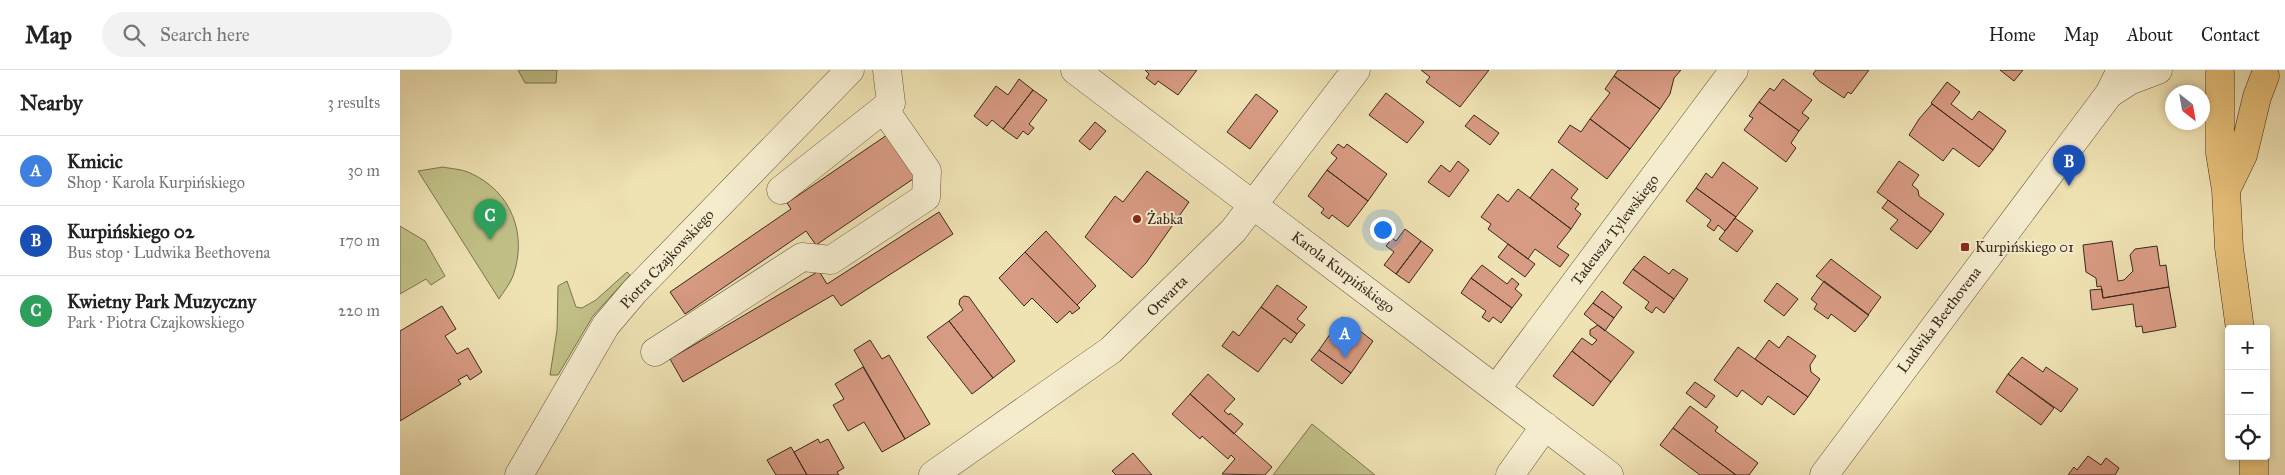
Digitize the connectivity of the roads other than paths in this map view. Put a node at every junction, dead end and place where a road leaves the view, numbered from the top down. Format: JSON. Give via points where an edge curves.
{"nodes":[{"id":1,"x":887,"y":70,"type":"edge"},
{"id":2,"x":1075,"y":70,"type":"edge"},
{"id":3,"x":1356,"y":70,"type":"edge"},
{"id":4,"x":1734,"y":70,"type":"edge"},
{"id":5,"x":2121,"y":70,"type":"edge"},
{"id":6,"x":2158,"y":70,"type":"edge"},
{"id":7,"x":849,"y":71,"type":"edge"},
{"id":8,"x":2218,"y":71,"type":"edge"},
{"id":9,"x":2271,"y":73,"type":"edge"},
{"id":10,"x":2109,"y":94,"type":"junction"},
{"id":11,"x":884,"y":110,"type":"junction"},
{"id":12,"x":781,"y":190,"type":"dead end"},
{"id":13,"x":2226,"y":190,"type":"junction"},
{"id":14,"x":1254,"y":205,"type":"junction"},
{"id":15,"x":2239,"y":325,"type":"edge"},
{"id":16,"x":655,"y":352,"type":"dead end"},
{"id":17,"x":1496,"y":389,"type":"junction"},
{"id":18,"x":1546,"y":426,"type":"junction"},
{"id":19,"x":2254,"y":460,"type":"edge"},
{"id":20,"x":519,"y":475,"type":"edge"},
{"id":21,"x":933,"y":475,"type":"edge"},
{"id":22,"x":1510,"y":475,"type":"edge"},
{"id":23,"x":1610,"y":475,"type":"edge"},
{"id":24,"x":1824,"y":475,"type":"edge"},
{"id":25,"x":2254,"y":475,"type":"edge"}],
"edges":[{"from":1,"to":11,"type":"street","via":[[891,103]]},
{"from":2,"to":14,"type":"street","name":"Karola Kurpińskiego"},
{"from":3,"to":14,"type":"street","name":"Otwarta"},
{"from":4,"to":17,"type":"street","name":"Tadeusza Tylewskiego"},
{"from":5,"to":10,"type":"street","name":"Ludwika Beethovena"},
{"from":6,"to":10,"type":"street","name":"Ludwika Beethovena"},
{"from":7,"to":20,"type":"street","name":"Piotra Czajkowskiego","via":[[606,325]]},
{"from":8,"to":9,"type":"main road","via":[[2242,79]]},
{"from":8,"to":13,"type":"main road","via":[[2220,152]]},
{"from":9,"to":13,"type":"main road","via":[[2257,97],[2243,155]]},
{"from":10,"to":24,"type":"street","name":"Ludwika Beethovena"},
{"from":11,"to":12,"type":"street"},
{"from":11,"to":16,"type":"street","via":[[927,171],[926,197],[831,260],[802,257]]},
{"from":13,"to":15,"type":"main road","via":[[2229,248]]},
{"from":14,"to":17,"type":"street","name":"Karola Kurpińskiego"},
{"from":14,"to":21,"type":"street","name":"Otwarta","via":[[1233,231],[1111,350]]},
{"from":17,"to":18,"type":"street","name":"Karola Kurpińskiego"},
{"from":18,"to":22,"type":"street"},
{"from":18,"to":23,"type":"street","name":"Karola Kurpińskiego"},
{"from":19,"to":25,"type":"main road"}]}
